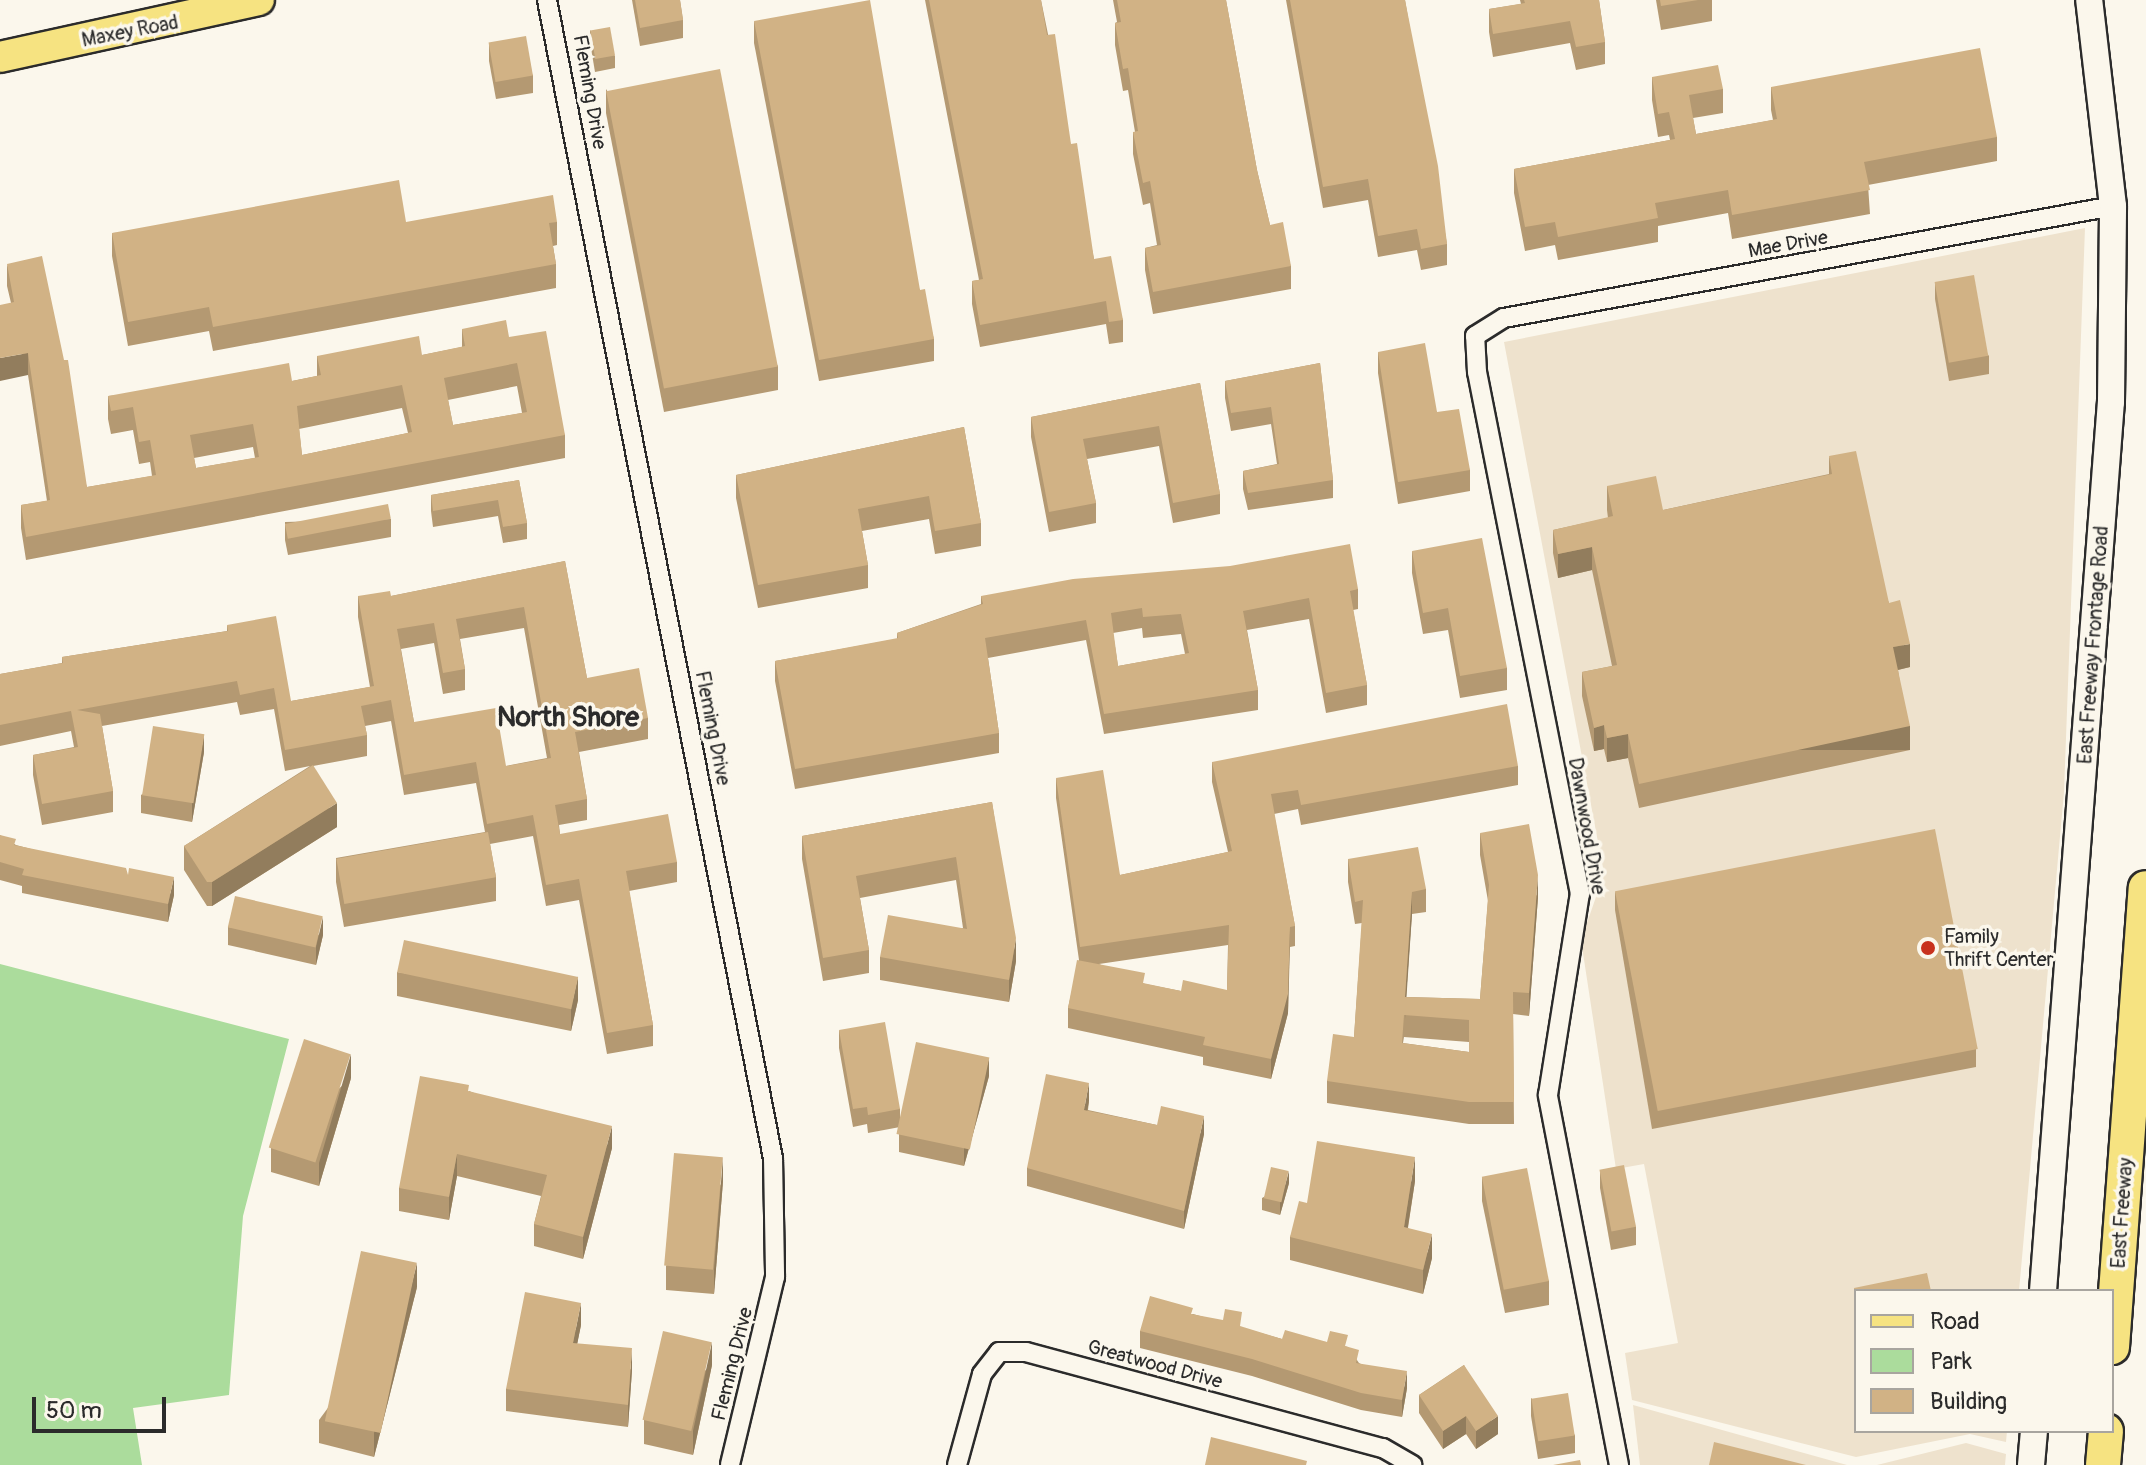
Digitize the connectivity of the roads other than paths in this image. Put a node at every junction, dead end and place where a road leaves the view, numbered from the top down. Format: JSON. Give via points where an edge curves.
{"nodes":[{"id":1,"x":259,"y":0,"type":"edge"},
{"id":2,"x":547,"y":0,"type":"edge"},
{"id":3,"x":2089,"y":0,"type":"edge"},
{"id":4,"x":0,"y":57,"type":"edge"},
{"id":5,"x":2113,"y":206,"type":"junction"},
{"id":6,"x":1475,"y":336,"type":"joint"},
{"id":7,"x":2146,"y":888,"type":"edge"},
{"id":8,"x":2043,"y":1289,"type":"edge"},
{"id":9,"x":2114,"y":1320,"type":"edge"},
{"id":10,"x":2034,"y":1433,"type":"edge"},
{"id":11,"x":2106,"y":1433,"type":"edge"},
{"id":12,"x":730,"y":1465,"type":"edge"},
{"id":13,"x":957,"y":1465,"type":"edge"},
{"id":14,"x":1412,"y":1465,"type":"edge"},
{"id":15,"x":1619,"y":1465,"type":"edge"},
{"id":16,"x":2031,"y":1465,"type":"edge"},
{"id":17,"x":2103,"y":1465,"type":"edge"}],
"edges":[{"from":1,"to":4,"type":"main road","name":"Maxey Road"},
{"from":2,"to":12,"type":"street","name":"Fleming Drive","via":[[773,1158],[775,1277]]},
{"from":3,"to":5,"type":"main road","name":"East Freeway Frontage Road"},
{"from":5,"to":6,"type":"street","name":"Mae Drive","via":[[1504,318]]},
{"from":5,"to":8,"type":"main road","name":"East Freeway Frontage Road","via":[[2109,433]]},
{"from":6,"to":15,"type":"street","name":"Dawnwood Drive","via":[[1477,372],[1580,894],[1548,1095]]},
{"from":7,"to":9,"type":"highway","name":"East Freeway"},
{"from":10,"to":16,"type":"main road"},
{"from":11,"to":17,"type":"highway"},
{"from":13,"to":14,"type":"street","name":"Greatwood Drive","via":[[982,1374],[999,1352],[1026,1352],[1383,1448]]}]}
